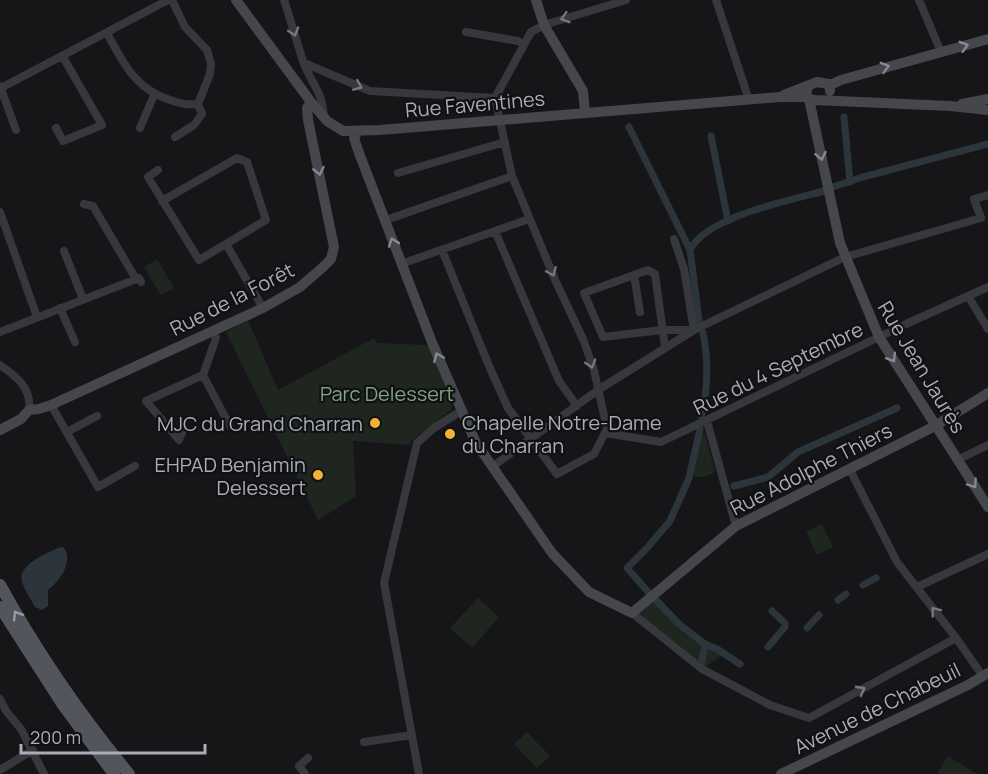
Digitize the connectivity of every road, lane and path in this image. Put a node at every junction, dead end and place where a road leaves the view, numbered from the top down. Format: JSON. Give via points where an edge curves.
{"nodes":[{"id":1,"x":170,"y":0,"type":"edge"},
{"id":2,"x":236,"y":0,"type":"edge"},
{"id":3,"x":284,"y":0,"type":"edge"},
{"id":4,"x":536,"y":0,"type":"edge"},
{"id":5,"x":626,"y":0,"type":"edge"},
{"id":6,"x":716,"y":0,"type":"edge"},
{"id":7,"x":919,"y":0,"type":"edge"},
{"id":8,"x":544,"y":25,"type":"junction"},
{"id":9,"x":466,"y":32,"type":"dead end"},
{"id":10,"x":107,"y":33,"type":"junction"},
{"id":11,"x":988,"y":39,"type":"edge"},
{"id":12,"x":524,"y":45,"type":"junction"},
{"id":13,"x":940,"y":52,"type":"junction"},
{"id":14,"x":63,"y":57,"type":"junction"},
{"id":15,"x":304,"y":63,"type":"junction"},
{"id":16,"x":0,"y":87,"type":"edge"},
{"id":17,"x":831,"y":87,"type":"junction"},
{"id":18,"x":808,"y":94,"type":"junction"},
{"id":19,"x":154,"y":95,"type":"junction"},
{"id":20,"x":495,"y":98,"type":"junction"},
{"id":21,"x":749,"y":100,"type":"junction"},
{"id":22,"x":821,"y":100,"type":"junction"},
{"id":23,"x":845,"y":100,"type":"junction"},
{"id":24,"x":311,"y":102,"type":"junction"},
{"id":25,"x":198,"y":104,"type":"junction"},
{"id":26,"x":986,"y":104,"type":"edge"},
{"id":27,"x":585,"y":112,"type":"junction"},
{"id":28,"x":324,"y":117,"type":"junction"},
{"id":29,"x":500,"y":120,"type":"junction"},
{"id":30,"x":56,"y":128,"type":"dead end"},
{"id":31,"x":140,"y":128,"type":"dead end"},
{"id":32,"x":339,"y":129,"type":"junction"},
{"id":33,"x":16,"y":130,"type":"dead end"},
{"id":34,"x":358,"y":131,"type":"junction"},
{"id":35,"x":175,"y":137,"type":"dead end"},
{"id":36,"x":505,"y":142,"type":"junction"},
{"id":37,"x":359,"y":153,"type":"junction"},
{"id":38,"x":158,"y":170,"type":"dead end"},
{"id":39,"x":398,"y":173,"type":"dead end"},
{"id":40,"x":512,"y":176,"type":"junction"},
{"id":41,"x":988,"y":195,"type":"edge"},
{"id":42,"x":162,"y":201,"type":"junction"},
{"id":43,"x":84,"y":204,"type":"dead end"},
{"id":44,"x":0,"y":212,"type":"edge"},
{"id":45,"x":529,"y":219,"type":"junction"},
{"id":46,"x":386,"y":220,"type":"junction"},
{"id":47,"x":495,"y":231,"type":"junction"},
{"id":48,"x":674,"y":239,"type":"dead end"},
{"id":49,"x":226,"y":244,"type":"junction"},
{"id":50,"x":442,"y":250,"type":"junction"},
{"id":51,"x":64,"y":251,"type":"dead end"},
{"id":52,"x":845,"y":257,"type":"junction"},
{"id":53,"x":401,"y":264,"type":"junction"},
{"id":54,"x":634,"y":275,"type":"junction"},
{"id":55,"x":988,"y":287,"type":"edge"},
{"id":56,"x":968,"y":296,"type":"junction"},
{"id":57,"x":83,"y":299,"type":"junction"},
{"id":58,"x":60,"y":308,"type":"junction"},
{"id":59,"x":263,"y":308,"type":"junction"},
{"id":60,"x":640,"y":312,"type":"dead end"},
{"id":61,"x":37,"y":317,"type":"junction"},
{"id":62,"x":988,"y":329,"type":"edge"},
{"id":63,"x":213,"y":330,"type":"junction"},
{"id":64,"x":662,"y":330,"type":"junction"},
{"id":65,"x":694,"y":330,"type":"junction"},
{"id":66,"x":0,"y":332,"type":"edge"},
{"id":67,"x":879,"y":337,"type":"junction"},
{"id":68,"x":75,"y":342,"type":"dead end"},
{"id":69,"x":665,"y":347,"type":"junction"},
{"id":70,"x":0,"y":364,"type":"edge"},
{"id":71,"x":203,"y":375,"type":"junction"},
{"id":72,"x":598,"y":390,"type":"junction"},
{"id":73,"x":988,"y":393,"type":"edge"},
{"id":74,"x":51,"y":405,"type":"junction"},
{"id":75,"x":577,"y":406,"type":"junction"},
{"id":76,"x":29,"y":410,"type":"junction"},
{"id":77,"x":461,"y":411,"type":"junction"},
{"id":78,"x":98,"y":416,"type":"dead end"},
{"id":79,"x":707,"y":421,"type":"junction"},
{"id":80,"x":230,"y":426,"type":"dead end"},
{"id":81,"x":934,"y":426,"type":"junction"},
{"id":82,"x":184,"y":428,"type":"dead end"},
{"id":83,"x":0,"y":430,"type":"edge"},
{"id":84,"x":67,"y":432,"type":"junction"},
{"id":85,"x":605,"y":433,"type":"junction"},
{"id":86,"x":532,"y":439,"type":"junction"},
{"id":87,"x":988,"y":445,"type":"edge"},
{"id":88,"x":957,"y":460,"type":"junction"},
{"id":89,"x":135,"y":466,"type":"dead end"},
{"id":90,"x":492,"y":467,"type":"junction"},
{"id":91,"x":849,"y":468,"type":"junction"},
{"id":92,"x":988,"y":507,"type":"edge"},
{"id":93,"x":736,"y":526,"type":"junction"},
{"id":94,"x":988,"y":554,"type":"edge"},
{"id":95,"x":0,"y":585,"type":"edge"},
{"id":96,"x":917,"y":587,"type":"junction"},
{"id":97,"x":0,"y":607,"type":"edge"},
{"id":98,"x":632,"y":613,"type":"junction"},
{"id":99,"x":956,"y":638,"type":"junction"},
{"id":100,"x":980,"y":679,"type":"edge"},
{"id":101,"x":0,"y":699,"type":"edge"},
{"id":102,"x":412,"y":735,"type":"junction"},
{"id":103,"x":364,"y":742,"type":"dead end"},
{"id":104,"x":33,"y":750,"type":"junction"},
{"id":105,"x":308,"y":758,"type":"dead end"},
{"id":106,"x":0,"y":770,"type":"edge"},
{"id":107,"x":782,"y":773,"type":"edge"},
{"id":108,"x":44,"y":774,"type":"edge"},
{"id":109,"x":114,"y":774,"type":"edge"},
{"id":110,"x":129,"y":774,"type":"edge"},
{"id":111,"x":305,"y":774,"type":"edge"},
{"id":112,"x":419,"y":774,"type":"edge"}],
"edges":[{"from":1,"to":10,"type":"street"},
{"from":1,"to":25,"type":"street","via":[[185,27],[207,50],[211,64]]},
{"from":2,"to":24,"type":"street"},
{"from":3,"to":15,"type":"street","one_way":true},
{"from":4,"to":8,"type":"street"},
{"from":5,"to":8,"type":"street","one_way":true},
{"from":6,"to":21,"type":"street"},
{"from":7,"to":13,"type":"street"},
{"from":8,"to":12,"type":"street","via":[[531,32]]},
{"from":8,"to":27,"type":"street","via":[[583,91]]},
{"from":9,"to":12,"type":"street"},
{"from":10,"to":14,"type":"street"},
{"from":10,"to":19,"type":"street","via":[[140,85]]},
{"from":13,"to":11,"type":"street","one_way":true},
{"from":12,"to":20,"type":"street"},
{"from":17,"to":13,"type":"street","one_way":true,"via":[[838,81]]},
{"from":14,"to":16,"type":"street"},
{"from":14,"to":30,"type":"street","via":[[102,125],[63,141]]},
{"from":15,"to":20,"type":"street","one_way":true,"via":[[370,91]]},
{"from":15,"to":28,"type":"street","via":[[320,93]]},
{"from":16,"to":33,"type":"street"},
{"from":17,"to":18,"type":"street","via":[[820,81]]},
{"from":17,"to":22,"type":"street"},
{"from":17,"to":23,"type":"street"},
{"from":18,"to":21,"type":"street","name":"Rue Faventines"},
{"from":18,"to":22,"type":"street"},
{"from":18,"to":52,"type":"street","name":"Rue Jean Jaurès","one_way":true},
{"from":19,"to":25,"type":"street","via":[[186,105]]},
{"from":19,"to":31,"type":"street"},
{"from":20,"to":29,"type":"street"},
{"from":21,"to":27,"type":"street","name":"Rue Faventines"},
{"from":22,"to":23,"type":"street"},
{"from":23,"to":26,"type":"street","via":[[950,106]]},
{"from":24,"to":28,"type":"street"},
{"from":24,"to":59,"type":"street","name":"Rue de la Forêt","one_way":true,"via":[[308,120],[334,247],[331,259],[300,287]]},
{"from":25,"to":35,"type":"street","via":[[202,114],[194,125]]},
{"from":27,"to":29,"type":"street","name":"Rue Faventines"},
{"from":28,"to":32,"type":"street"},
{"from":29,"to":34,"type":"street","name":"Rue Faventines"},
{"from":29,"to":36,"type":"street"},
{"from":32,"to":34,"type":"street","name":"Rue Faventines"},
{"from":32,"to":37,"type":"street"},
{"from":34,"to":37,"type":"street","via":[[354,138]]},
{"from":36,"to":39,"type":"street"},
{"from":36,"to":40,"type":"street"},
{"from":37,"to":46,"type":"street"},
{"from":38,"to":42,"type":"street","via":[[148,177]]},
{"from":40,"to":45,"type":"street"},
{"from":40,"to":46,"type":"street"},
{"from":41,"to":52,"type":"street","via":[[974,199],[981,218]]},
{"from":42,"to":49,"type":"street","via":[[199,260]]},
{"from":42,"to":49,"type":"street","via":[[237,158],[247,162],[266,220]]},
{"from":43,"to":57,"type":"street","via":[[93,206],[139,280]]},
{"from":44,"to":61,"type":"street"},
{"from":45,"to":47,"type":"street"},
{"from":45,"to":72,"type":"street","one_way":true,"via":[[583,339]]},
{"from":53,"to":46,"type":"street","one_way":true},
{"from":47,"to":50,"type":"street"},
{"from":47,"to":75,"type":"street","via":[[559,381]]},
{"from":48,"to":65,"type":"street","via":[[684,269]]},
{"from":49,"to":59,"type":"street"},
{"from":50,"to":53,"type":"street"},
{"from":50,"to":86,"type":"street","via":[[500,392]]},
{"from":51,"to":57,"type":"street"},
{"from":52,"to":65,"type":"street"},
{"from":52,"to":67,"type":"street","name":"Rue Jean Jaurès"},
{"from":77,"to":53,"type":"street","one_way":true},
{"from":54,"to":60,"type":"street"},
{"from":54,"to":64,"type":"street","via":[[648,270],[655,274]]},
{"from":54,"to":64,"type":"street","via":[[584,293],[603,338]]},
{"from":55,"to":56,"type":"street","name":"Rue du 4 Septembre"},
{"from":56,"to":62,"type":"street"},
{"from":56,"to":67,"type":"street","name":"Rue du 4 Septembre"},
{"from":57,"to":58,"type":"street"},
{"from":58,"to":61,"type":"street"},
{"from":58,"to":68,"type":"street"},
{"from":59,"to":63,"type":"street","name":"Rue de la Forêt"},
{"from":61,"to":66,"type":"street"},
{"from":63,"to":71,"type":"street","via":[[216,338]]},
{"from":63,"to":74,"type":"street","name":"Rue de la Forêt"},
{"from":64,"to":65,"type":"street"},
{"from":64,"to":69,"type":"street"},
{"from":65,"to":69,"type":"street"},
{"from":67,"to":79,"type":"street","name":"Rue du 4 Septembre"},
{"from":67,"to":81,"type":"street","name":"Rue Jean Jaurès","one_way":true},
{"from":69,"to":72,"type":"street"},
{"from":70,"to":76,"type":"street","via":[[20,380],[30,402]]},
{"from":71,"to":80,"type":"street"},
{"from":71,"to":82,"type":"street","via":[[146,401],[179,440]]},
{"from":72,"to":75,"type":"street"},
{"from":72,"to":85,"type":"street"},
{"from":73,"to":81,"type":"street","name":"Rue Adolphe Thiers"},
{"from":74,"to":76,"type":"street","name":"Rue de la Forêt"},
{"from":74,"to":84,"type":"street"},
{"from":75,"to":86,"type":"street"},
{"from":76,"to":83,"type":"street","name":"Rue de la Forêt"},
{"from":77,"to":90,"type":"street"},
{"from":77,"to":102,"type":"street","via":[[417,443],[384,583]]},
{"from":78,"to":84,"type":"street"},
{"from":79,"to":85,"type":"street","name":"Rue du 4 Septembre","via":[[662,442]]},
{"from":79,"to":93,"type":"street"},
{"from":81,"to":88,"type":"street","name":"Rue Jean Jaurès"},
{"from":81,"to":91,"type":"street","name":"Rue Adolphe Thiers"},
{"from":84,"to":89,"type":"street","via":[[98,487]]},
{"from":85,"to":86,"type":"street","via":[[594,454],[557,474]]},
{"from":86,"to":90,"type":"street"},
{"from":87,"to":88,"type":"street"},
{"from":88,"to":92,"type":"street","name":"Rue Jean Jaurès","one_way":true},
{"from":90,"to":98,"type":"street","via":[[548,548],[589,592]]},
{"from":91,"to":93,"type":"street","name":"Rue Adolphe Thiers"},
{"from":91,"to":96,"type":"street","via":[[897,562]]},
{"from":93,"to":98,"type":"street","name":"Rue Adolphe Thiers"},
{"from":94,"to":96,"type":"street"},
{"from":110,"to":95,"type":"main road","one_way":true,"via":[[49,667]]},
{"from":99,"to":96,"type":"street","one_way":true},
{"from":97,"to":109,"type":"main road","via":[[63,705]]},
{"from":98,"to":99,"type":"street","one_way":true,"via":[[702,669],[770,705],[809,718]]},
{"from":99,"to":100,"type":"street"},
{"from":100,"to":107,"type":"street","name":"Avenue de Chabeuil"},
{"from":101,"to":104,"type":"street"},
{"from":102,"to":103,"type":"street"},
{"from":102,"to":112,"type":"street"},
{"from":104,"to":106,"type":"street"},
{"from":104,"to":108,"type":"street"},
{"from":105,"to":111,"type":"street","via":[[299,766]]}]}
